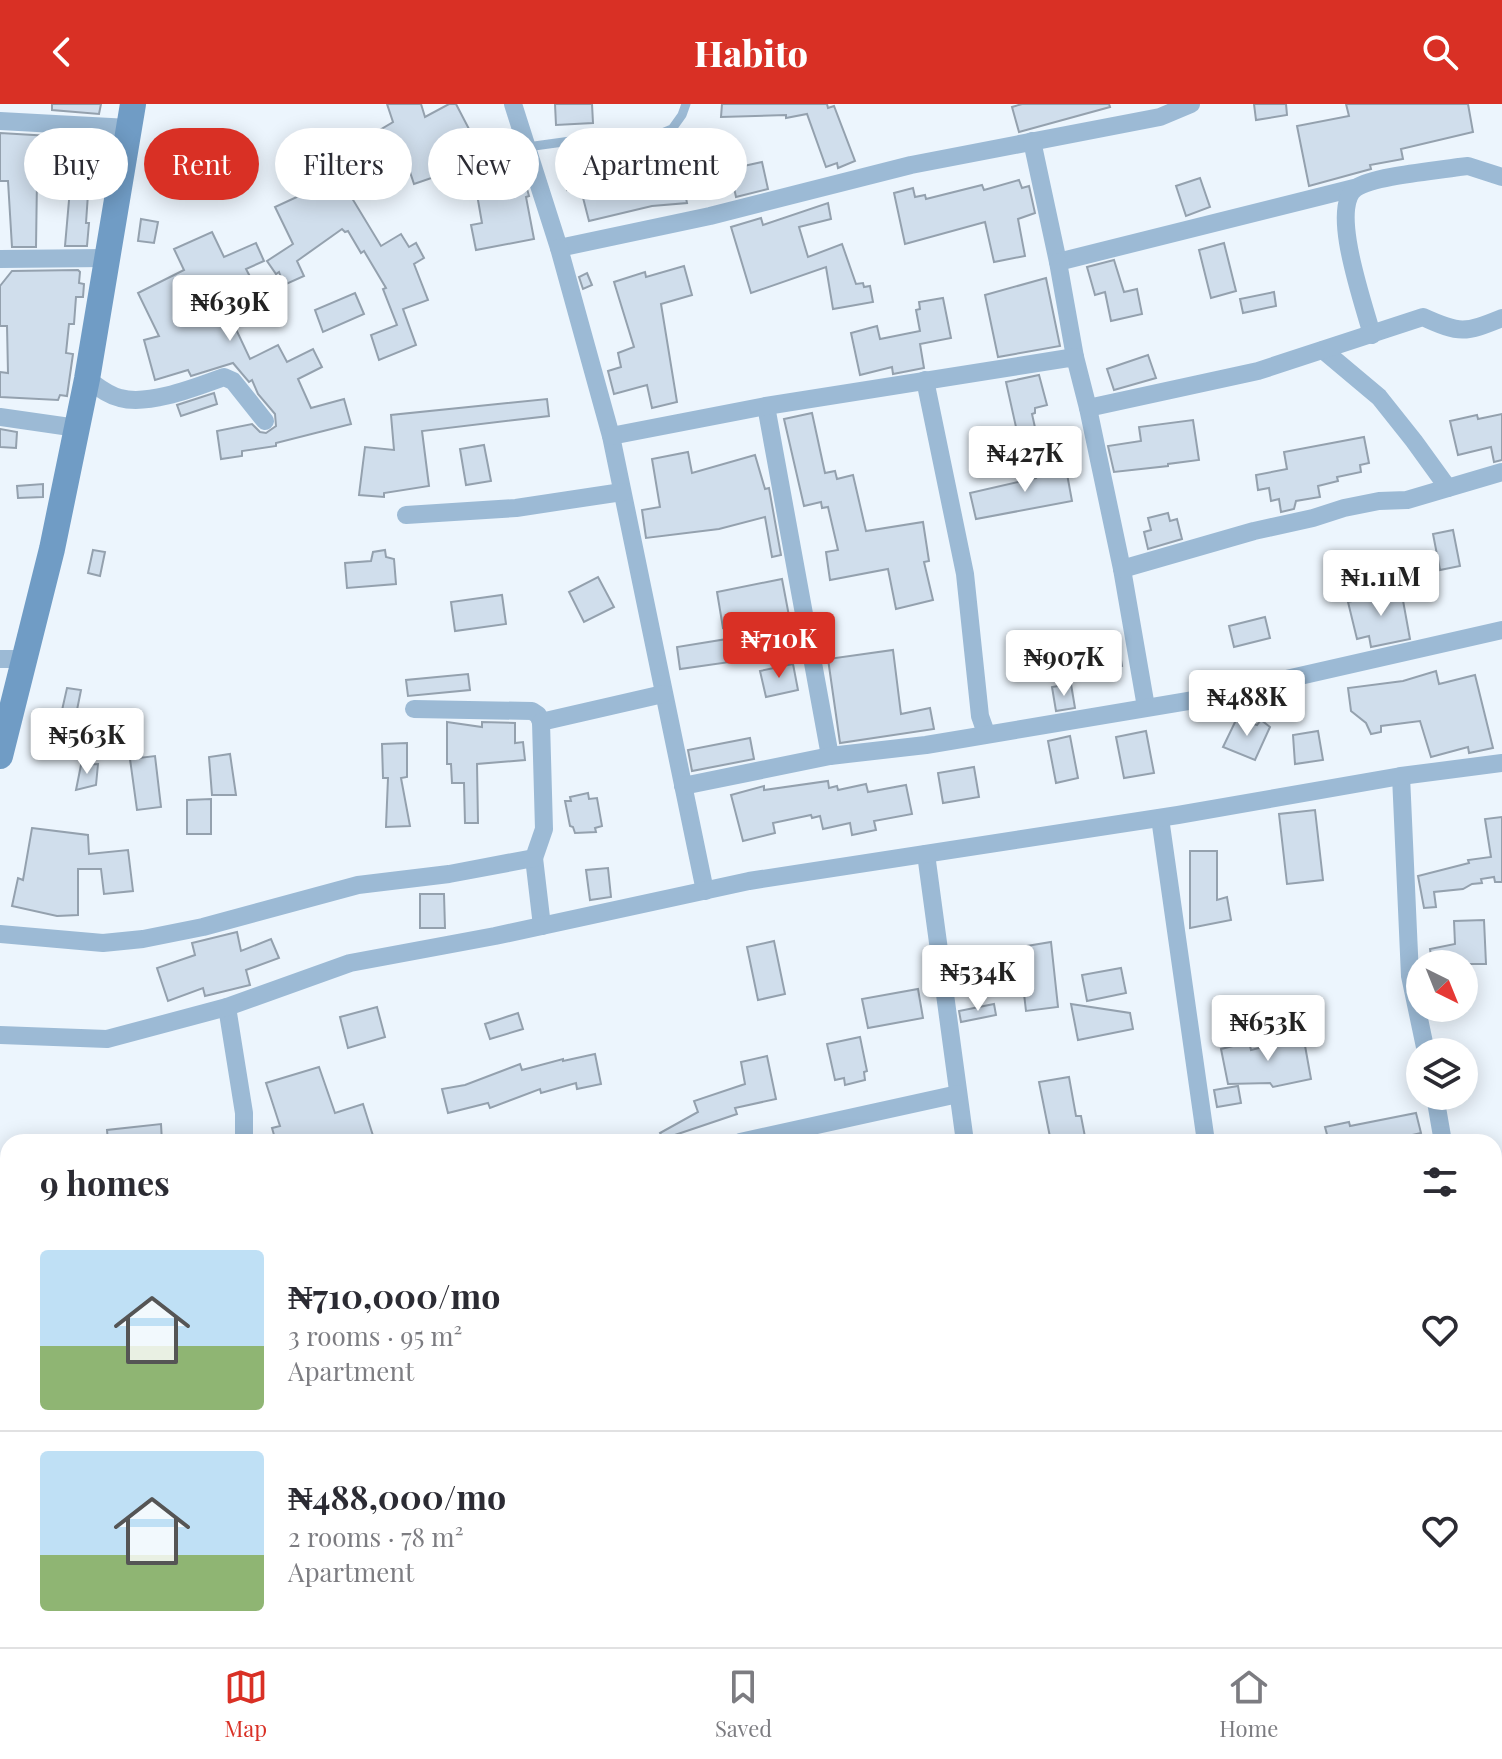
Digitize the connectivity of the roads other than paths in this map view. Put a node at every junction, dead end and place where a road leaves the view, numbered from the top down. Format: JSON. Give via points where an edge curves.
{"nodes":[{"id":1,"x":513,"y":104,"type":"edge"},
{"id":2,"x":686,"y":104,"type":"edge"},
{"id":3,"x":1191,"y":104,"type":"edge"},
{"id":4,"x":131,"y":116,"type":"edge"},
{"id":5,"x":0,"y":121,"type":"edge"},
{"id":6,"x":521,"y":128,"type":"edge"},
{"id":7,"x":1032,"y":141,"type":"junction"},
{"id":8,"x":539,"y":145,"type":"edge"},
{"id":9,"x":1502,"y":177,"type":"edge"},
{"id":10,"x":539,"y":185,"type":"edge"},
{"id":11,"x":1354,"y":188,"type":"junction"},
{"id":12,"x":559,"y":248,"type":"junction"},
{"id":13,"x":107,"y":258,"type":"junction"},
{"id":14,"x":0,"y":259,"type":"edge"},
{"id":15,"x":1058,"y":262,"type":"junction"},
{"id":16,"x":1502,"y":318,"type":"edge"},
{"id":17,"x":1372,"y":335,"type":"junction"},
{"id":18,"x":1323,"y":350,"type":"junction"},
{"id":19,"x":1075,"y":357,"type":"junction"},
{"id":20,"x":87,"y":379,"type":"junction"},
{"id":21,"x":925,"y":380,"type":"junction"},
{"id":22,"x":766,"y":406,"type":"junction"},
{"id":23,"x":1088,"y":408,"type":"junction"},
{"id":24,"x":0,"y":417,"type":"edge"},
{"id":25,"x":265,"y":421,"type":"dead end"},
{"id":26,"x":77,"y":428,"type":"junction"},
{"id":27,"x":611,"y":436,"type":"junction"},
{"id":28,"x":1502,"y":472,"type":"edge"},
{"id":29,"x":1448,"y":488,"type":"junction"},
{"id":30,"x":622,"y":492,"type":"junction"},
{"id":31,"x":406,"y":515,"type":"dead end"},
{"id":32,"x":1122,"y":569,"type":"junction"},
{"id":33,"x":1502,"y":630,"type":"edge"},
{"id":34,"x":12,"y":659,"type":"edge"},
{"id":35,"x":663,"y":694,"type":"junction"},
{"id":36,"x":1146,"y":707,"type":"junction"},
{"id":37,"x":414,"y":709,"type":"dead end"},
{"id":38,"x":541,"y":722,"type":"junction"},
{"id":39,"x":986,"y":733,"type":"junction"},
{"id":40,"x":0,"y":756,"type":"edge"},
{"id":41,"x":830,"y":756,"type":"junction"},
{"id":42,"x":1502,"y":763,"type":"edge"},
{"id":43,"x":1401,"y":776,"type":"junction"},
{"id":44,"x":683,"y":786,"type":"junction"},
{"id":45,"x":1160,"y":818,"type":"junction"},
{"id":46,"x":926,"y":854,"type":"junction"},
{"id":47,"x":534,"y":858,"type":"junction"},
{"id":48,"x":705,"y":891,"type":"junction"},
{"id":49,"x":542,"y":926,"type":"junction"},
{"id":50,"x":0,"y":934,"type":"edge"},
{"id":51,"x":227,"y":1007,"type":"junction"},
{"id":52,"x":0,"y":1035,"type":"edge"},
{"id":53,"x":1423,"y":1038,"type":"edge"},
{"id":54,"x":958,"y":1094,"type":"junction"},
{"id":55,"x":1437,"y":1110,"type":"edge"},
{"id":56,"x":244,"y":1134,"type":"edge"},
{"id":57,"x":776,"y":1134,"type":"edge"},
{"id":58,"x":964,"y":1134,"type":"edge"},
{"id":59,"x":1205,"y":1134,"type":"edge"},
{"id":60,"x":1442,"y":1134,"type":"edge"}],
"edges":[{"from":1,"to":6,"type":"street"},
{"from":2,"to":8,"type":"lane","via":[[672,129],[655,136]]},
{"from":3,"to":7,"type":"street","via":[[1160,117]]},
{"from":4,"to":5,"type":"street"},
{"from":4,"to":13,"type":"street"},
{"from":7,"to":12,"type":"street"},
{"from":7,"to":15,"type":"street"},
{"from":9,"to":11,"type":"street","via":[[1468,166]]},
{"from":10,"to":12,"type":"street"},
{"from":11,"to":15,"type":"street"},
{"from":11,"to":17,"type":"street","via":[[1345,203],[1347,239]]},
{"from":12,"to":27,"type":"street"},
{"from":13,"to":14,"type":"street"},
{"from":13,"to":20,"type":"street"},
{"from":15,"to":19,"type":"street"},
{"from":16,"to":17,"type":"street","via":[[1471,331],[1449,330],[1423,317]]},
{"from":17,"to":18,"type":"street"},
{"from":18,"to":23,"type":"street","via":[[1258,371]]},
{"from":18,"to":29,"type":"street","via":[[1379,397]]},
{"from":19,"to":21,"type":"street"},
{"from":19,"to":23,"type":"street"},
{"from":20,"to":25,"type":"street","via":[[121,399],[147,399],[224,377]]},
{"from":20,"to":26,"type":"street"},
{"from":21,"to":22,"type":"street"},
{"from":21,"to":39,"type":"street","via":[[965,574]]},
{"from":22,"to":27,"type":"street"},
{"from":22,"to":41,"type":"street"},
{"from":23,"to":32,"type":"street"},
{"from":24,"to":26,"type":"street"},
{"from":26,"to":34,"type":"street","via":[[52,549]]},
{"from":27,"to":30,"type":"street"},
{"from":28,"to":29,"type":"street"},
{"from":29,"to":32,"type":"street","via":[[1407,500],[1344,508]]},
{"from":30,"to":31,"type":"street","via":[[516,508]]},
{"from":30,"to":35,"type":"street"},
{"from":32,"to":36,"type":"street"},
{"from":33,"to":36,"type":"street"},
{"from":34,"to":40,"type":"street"},
{"from":35,"to":38,"type":"street"},
{"from":35,"to":44,"type":"street"},
{"from":36,"to":39,"type":"street"},
{"from":37,"to":38,"type":"street","via":[[532,711]]},
{"from":38,"to":47,"type":"street","via":[[544,829]]},
{"from":39,"to":41,"type":"street"},
{"from":41,"to":44,"type":"street"},
{"from":42,"to":43,"type":"street"},
{"from":43,"to":45,"type":"street"},
{"from":43,"to":53,"type":"street","via":[[1410,976]]},
{"from":44,"to":48,"type":"street"},
{"from":45,"to":46,"type":"street"},
{"from":45,"to":59,"type":"street"},
{"from":46,"to":48,"type":"street"},
{"from":46,"to":54,"type":"street"},
{"from":47,"to":49,"type":"street"},
{"from":47,"to":50,"type":"street","via":[[358,885],[143,939],[103,943]]},
{"from":48,"to":49,"type":"street"},
{"from":49,"to":51,"type":"street","via":[[350,963]]},
{"from":51,"to":52,"type":"street","via":[[107,1039]]},
{"from":51,"to":56,"type":"street"},
{"from":54,"to":57,"type":"street"},
{"from":54,"to":58,"type":"street"},
{"from":55,"to":60,"type":"street"}]}
